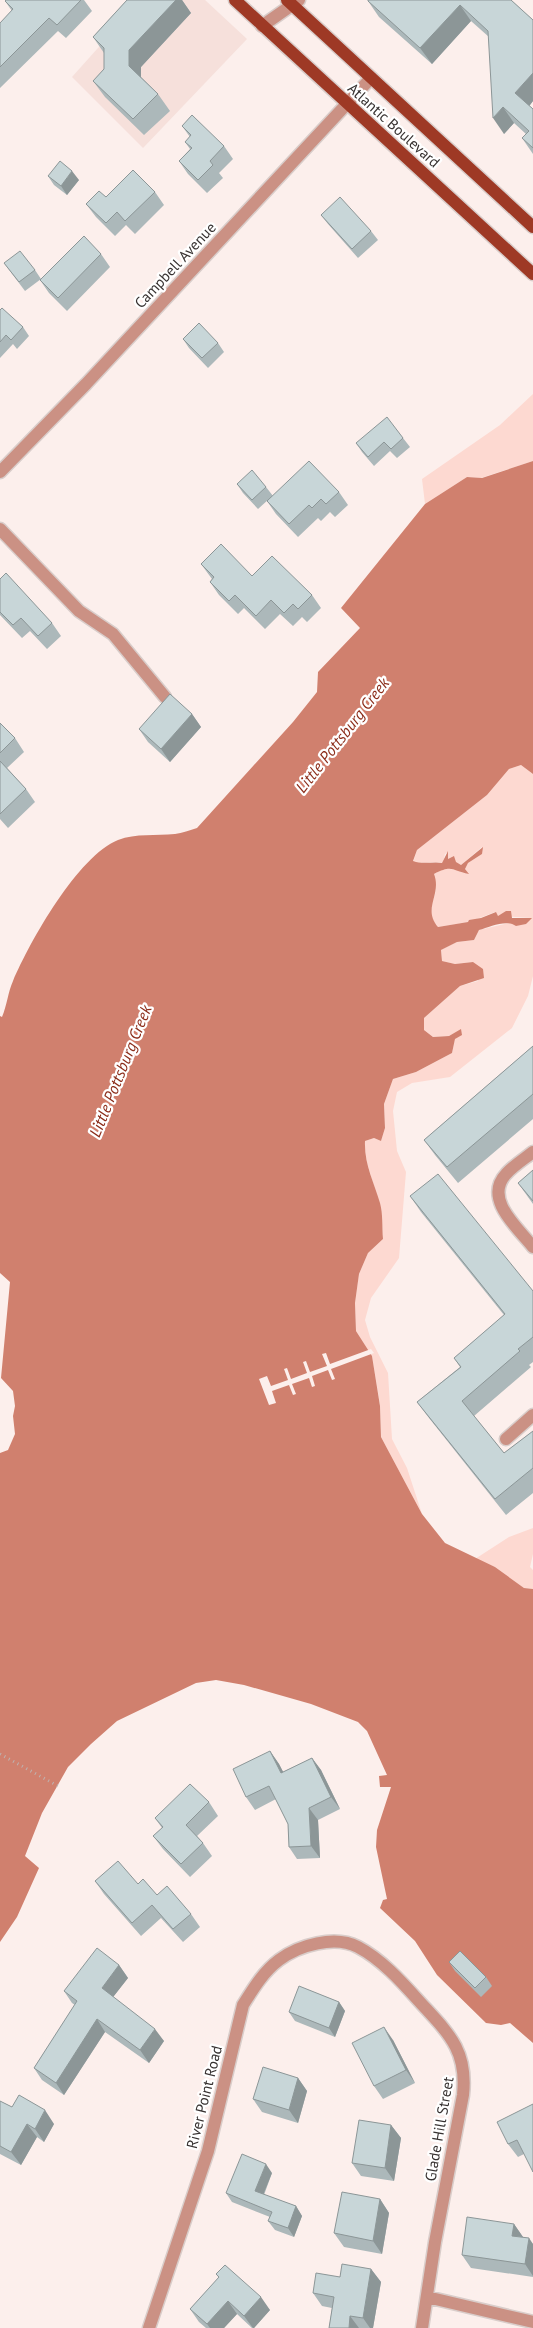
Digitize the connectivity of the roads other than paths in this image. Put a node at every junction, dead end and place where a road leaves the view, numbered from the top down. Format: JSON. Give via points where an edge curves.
{"nodes":[{"id":1,"x":234,"y":0,"type":"edge"},
{"id":2,"x":293,"y":2,"type":"edge"},
{"id":3,"x":262,"y":26,"type":"junction"},
{"id":4,"x":371,"y":78,"type":"junction"},
{"id":5,"x":346,"y":103,"type":"junction"},
{"id":6,"x":533,"y":227,"type":"edge"},
{"id":7,"x":533,"y":274,"type":"edge"},
{"id":8,"x":0,"y":472,"type":"edge"},
{"id":9,"x":0,"y":529,"type":"edge"},
{"id":10,"x":165,"y":697,"type":"edge"},
{"id":11,"x":533,"y":1152,"type":"edge"},
{"id":12,"x":533,"y":1246,"type":"edge"},
{"id":13,"x":533,"y":1415,"type":"edge"},
{"id":14,"x":506,"y":1439,"type":"dead end"},
{"id":15,"x":357,"y":1946,"type":"joint"},
{"id":16,"x":427,"y":2297,"type":"junction"},
{"id":17,"x":533,"y":2322,"type":"edge"},
{"id":18,"x":149,"y":2328,"type":"edge"},
{"id":19,"x":422,"y":2328,"type":"edge"}],
"edges":[{"from":1,"to":3,"type":"main road","name":"Atlantic Boulevard"},
{"from":2,"to":3,"type":"street"},
{"from":2,"to":4,"type":"main road","name":"Atlantic Boulevard"},
{"from":3,"to":5,"type":"main road","name":"Atlantic Boulevard"},
{"from":4,"to":5,"type":"street","name":"Campbell Avenue"},
{"from":4,"to":6,"type":"main road","name":"Atlantic Boulevard"},
{"from":5,"to":7,"type":"main road","name":"Atlantic Boulevard"},
{"from":5,"to":8,"type":"street","name":"Campbell Avenue","via":[[92,378]]},
{"from":9,"to":10,"type":"street","via":[[79,611],[112,634]]},
{"from":11,"to":12,"type":"street","via":[[504,1175],[498,1190],[501,1208]]},
{"from":13,"to":14,"type":"street"},
{"from":15,"to":16,"type":"street","name":"Glade Hill Street","via":[[376,1958],[446,2031],[462,2059],[466,2075]]},
{"from":15,"to":18,"type":"street","name":"River Point Road","via":[[334,1941],[306,1948],[280,1960],[256,1985],[243,2005],[208,2151]]},
{"from":16,"to":17,"type":"street"},
{"from":16,"to":19,"type":"street","name":"Glade Hill Street"}]}
